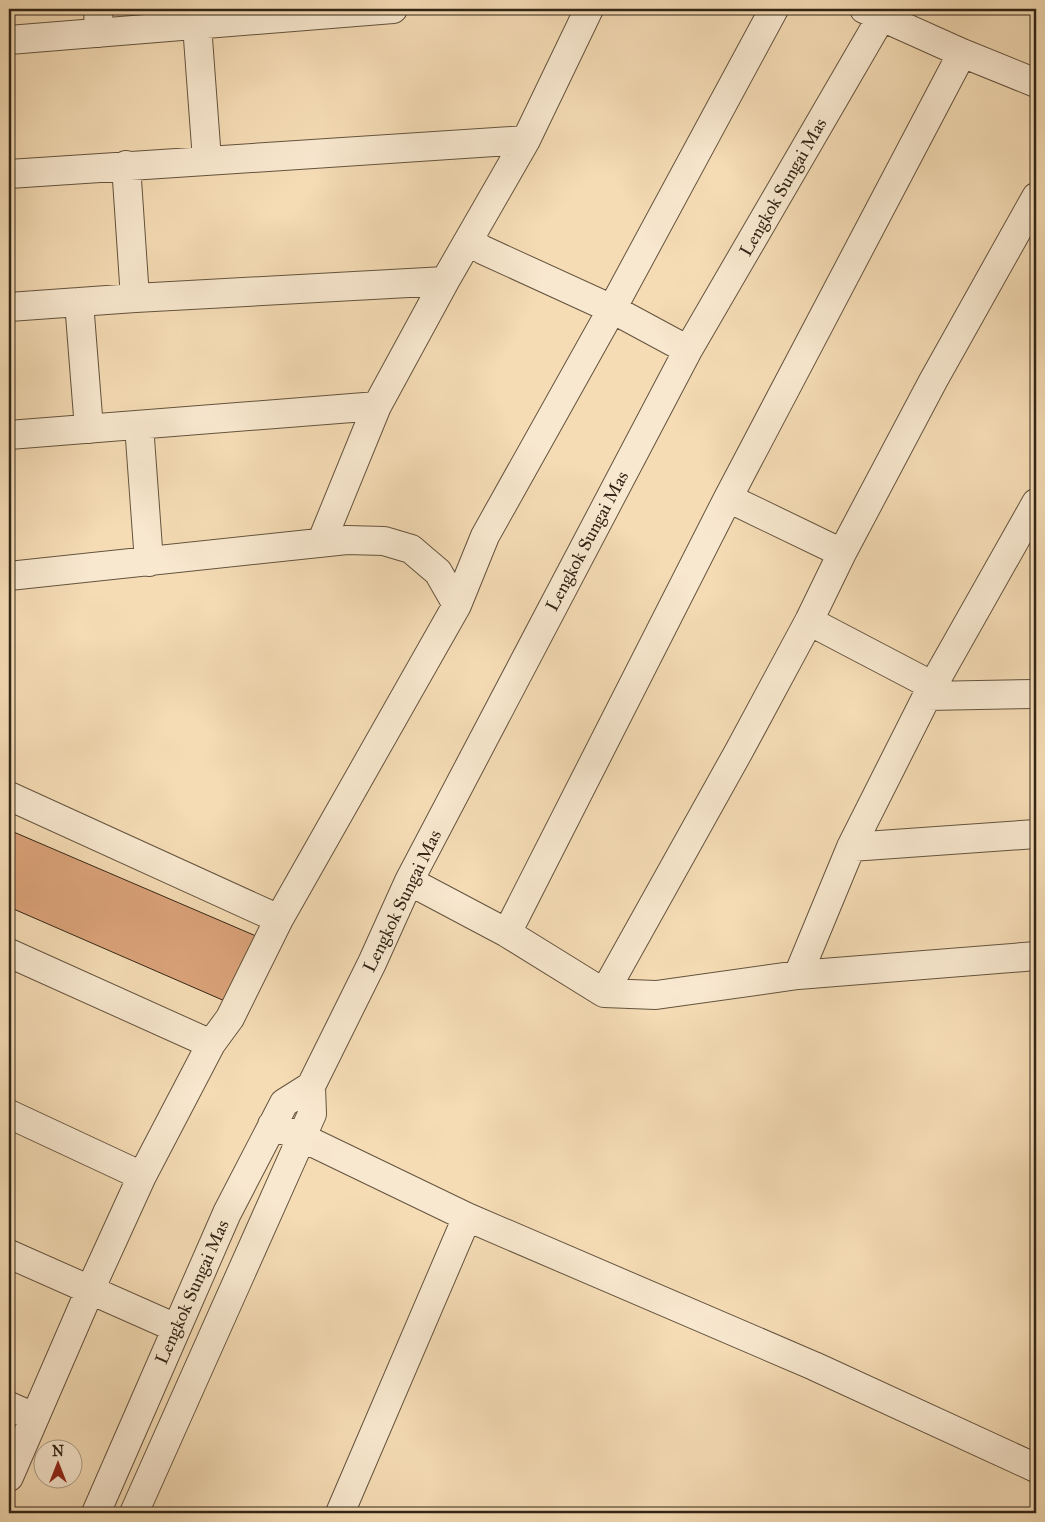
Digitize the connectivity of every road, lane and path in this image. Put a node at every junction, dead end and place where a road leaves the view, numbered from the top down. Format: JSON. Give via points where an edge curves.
{"nodes":[{"id":1,"x":393,"y":9,"type":"edge"},
{"id":2,"x":589,"y":9,"type":"edge"},
{"id":3,"x":774,"y":9,"type":"edge"},
{"id":4,"x":363,"y":10,"type":"edge"},
{"id":5,"x":877,"y":11,"type":"edge"},
{"id":6,"x":225,"y":15,"type":"edge"},
{"id":7,"x":98,"y":21,"type":"edge"},
{"id":8,"x":197,"y":25,"type":"junction"},
{"id":9,"x":9,"y":40,"type":"edge"},
{"id":10,"x":962,"y":53,"type":"junction"},
{"id":11,"x":1036,"y":83,"type":"edge"},
{"id":12,"x":526,"y":140,"type":"junction"},
{"id":13,"x":207,"y":160,"type":"junction"},
{"id":14,"x":126,"y":165,"type":"junction"},
{"id":15,"x":9,"y":174,"type":"edge"},
{"id":16,"x":1036,"y":197,"type":"edge"},
{"id":17,"x":1024,"y":240,"type":"edge"},
{"id":18,"x":469,"y":241,"type":"junction"},
{"id":19,"x":445,"y":281,"type":"junction"},
{"id":20,"x":134,"y":298,"type":"junction"},
{"id":21,"x":79,"y":302,"type":"junction"},
{"id":22,"x":9,"y":307,"type":"edge"},
{"id":23,"x":612,"y":309,"type":"junction"},
{"id":24,"x":688,"y":350,"type":"junction"},
{"id":25,"x":377,"y":406,"type":"junction"},
{"id":26,"x":140,"y":425,"type":"junction"},
{"id":27,"x":89,"y":429,"type":"junction"},
{"id":28,"x":9,"y":435,"type":"edge"},
{"id":29,"x":728,"y":498,"type":"junction"},
{"id":30,"x":1036,"y":503,"type":"edge"},
{"id":31,"x":321,"y":543,"type":"junction"},
{"id":32,"x":842,"y":553,"type":"junction"},
{"id":33,"x":149,"y":562,"type":"junction"},
{"id":34,"x":9,"y":576,"type":"edge"},
{"id":35,"x":457,"y":606,"type":"junction"},
{"id":36,"x":810,"y":621,"type":"junction"},
{"id":37,"x":930,"y":691,"type":"junction"},
{"id":38,"x":1036,"y":694,"type":"edge"},
{"id":39,"x":9,"y":796,"type":"edge"},
{"id":40,"x":1036,"y":834,"type":"edge"},
{"id":41,"x":851,"y":847,"type":"junction"},
{"id":42,"x":409,"y":881,"type":"junction"},
{"id":43,"x":279,"y":920,"type":"junction"},
{"id":44,"x":507,"y":933,"type":"junction"},
{"id":45,"x":9,"y":953,"type":"edge"},
{"id":46,"x":1036,"y":956,"type":"edge"},
{"id":47,"x":798,"y":975,"type":"junction"},
{"id":48,"x":604,"y":993,"type":"junction"},
{"id":49,"x":211,"y":1044,"type":"junction"},
{"id":50,"x":311,"y":1086,"type":"junction"},
{"id":51,"x":9,"y":1114,"type":"edge"},
{"id":52,"x":272,"y":1125,"type":"junction"},
{"id":53,"x":301,"y":1137,"type":"junction"},
{"id":54,"x":142,"y":1176,"type":"junction"},
{"id":55,"x":467,"y":1217,"type":"junction"},
{"id":56,"x":9,"y":1254,"type":"edge"},
{"id":57,"x":90,"y":1290,"type":"junction"},
{"id":58,"x":176,"y":1328,"type":"junction"},
{"id":59,"x":9,"y":1406,"type":"edge"},
{"id":60,"x":34,"y":1417,"type":"junction"},
{"id":61,"x":1036,"y":1468,"type":"edge"},
{"id":62,"x":9,"y":1477,"type":"edge"},
{"id":63,"x":96,"y":1513,"type":"edge"},
{"id":64,"x":134,"y":1513,"type":"edge"},
{"id":65,"x":340,"y":1513,"type":"edge"}],
"edges":[{"from":1,"to":4,"type":"street"},
{"from":2,"to":12,"type":"street"},
{"from":3,"to":23,"type":"street"},
{"from":4,"to":6,"type":"street"},
{"from":5,"to":10,"type":"street"},
{"from":5,"to":24,"type":"street","name":"Lengkok Sungai Mas"},
{"from":6,"to":8,"type":"street"},
{"from":7,"to":8,"type":"street"},
{"from":7,"to":9,"type":"street"},
{"from":8,"to":13,"type":"street"},
{"from":10,"to":11,"type":"street"},
{"from":10,"to":29,"type":"street"},
{"from":12,"to":13,"type":"street"},
{"from":12,"to":18,"type":"street"},
{"from":13,"to":14,"type":"street"},
{"from":14,"to":15,"type":"street"},
{"from":14,"to":20,"type":"street"},
{"from":16,"to":17,"type":"street"},
{"from":17,"to":32,"type":"street","via":[[937,373]]},
{"from":18,"to":19,"type":"street"},
{"from":18,"to":23,"type":"street"},
{"from":19,"to":20,"type":"street"},
{"from":19,"to":25,"type":"street"},
{"from":20,"to":21,"type":"street"},
{"from":21,"to":22,"type":"street"},
{"from":21,"to":27,"type":"street"},
{"from":23,"to":24,"type":"street"},
{"from":23,"to":35,"type":"street","via":[[485,536]]},
{"from":24,"to":42,"type":"street","name":"Lengkok Sungai Mas"},
{"from":25,"to":26,"type":"street"},
{"from":25,"to":31,"type":"street"},
{"from":26,"to":27,"type":"street"},
{"from":26,"to":33,"type":"street"},
{"from":27,"to":28,"type":"street"},
{"from":29,"to":32,"type":"street"},
{"from":29,"to":44,"type":"street"},
{"from":30,"to":37,"type":"street"},
{"from":31,"to":33,"type":"street"},
{"from":31,"to":35,"type":"street","via":[[384,541],[411,549],[438,572]]},
{"from":32,"to":36,"type":"street"},
{"from":33,"to":34,"type":"street"},
{"from":35,"to":43,"type":"street"},
{"from":36,"to":37,"type":"street"},
{"from":36,"to":48,"type":"street"},
{"from":37,"to":38,"type":"street"},
{"from":37,"to":41,"type":"street"},
{"from":39,"to":43,"type":"street"},
{"from":40,"to":41,"type":"street"},
{"from":41,"to":47,"type":"street"},
{"from":42,"to":44,"type":"street"},
{"from":42,"to":50,"type":"street","name":"Lengkok Sungai Mas"},
{"from":43,"to":49,"type":"street","via":[[230,1018]]},
{"from":44,"to":48,"type":"street"},
{"from":45,"to":49,"type":"street"},
{"from":46,"to":47,"type":"street"},
{"from":47,"to":48,"type":"street","via":[[656,995]]},
{"from":49,"to":54,"type":"street"},
{"from":50,"to":52,"type":"street","name":"Lengkok Sungai Mas","via":[[284,1103]]},
{"from":50,"to":53,"type":"street","name":"Lengkok Sungai Mas","via":[[312,1114]]},
{"from":51,"to":54,"type":"street"},
{"from":52,"to":53,"type":"street"},
{"from":52,"to":58,"type":"street","name":"Lengkok Sungai Mas","via":[[226,1213]]},
{"from":53,"to":55,"type":"street"},
{"from":53,"to":64,"type":"street","name":"Lengkok Sungai Mas"},
{"from":54,"to":57,"type":"street"},
{"from":55,"to":61,"type":"street","via":[[814,1366]]},
{"from":55,"to":65,"type":"street"},
{"from":56,"to":57,"type":"street"},
{"from":57,"to":58,"type":"street"},
{"from":57,"to":60,"type":"street"},
{"from":58,"to":63,"type":"street","name":"Lengkok Sungai Mas"},
{"from":59,"to":60,"type":"street"},
{"from":60,"to":62,"type":"street"}]}
